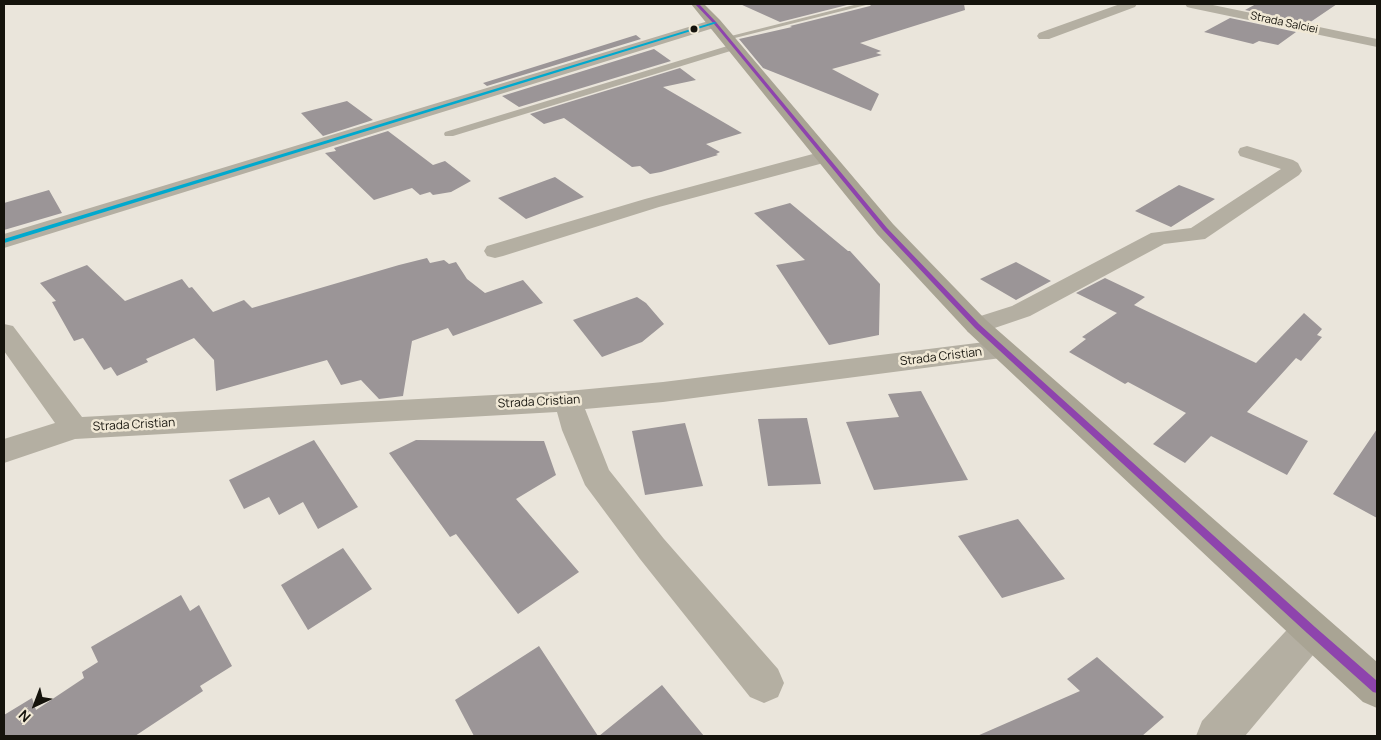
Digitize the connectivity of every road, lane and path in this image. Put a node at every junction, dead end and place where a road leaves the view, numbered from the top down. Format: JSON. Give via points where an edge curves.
{"nodes":[{"id":1,"x":697,"y":4,"type":"edge"},
{"id":2,"x":866,"y":4,"type":"edge"},
{"id":3,"x":1131,"y":4,"type":"edge"},
{"id":4,"x":1191,"y":4,"type":"edge"},
{"id":5,"x":725,"y":36,"type":"junction"},
{"id":6,"x":1044,"y":36,"type":"dead end"},
{"id":7,"x":1377,"y":43,"type":"edge"},
{"id":8,"x":449,"y":134,"type":"dead end"},
{"id":9,"x":1248,"y":152,"type":"dead end"},
{"id":10,"x":824,"y":157,"type":"junction"},
{"id":11,"x":4,"y":241,"type":"edge"},
{"id":12,"x":496,"y":251,"type":"dead end"},
{"id":13,"x":977,"y":326,"type":"junction"},
{"id":14,"x":4,"y":332,"type":"edge"},
{"id":15,"x":1001,"y":349,"type":"junction"},
{"id":16,"x":568,"y":401,"type":"junction"},
{"id":17,"x":74,"y":428,"type":"junction"},
{"id":18,"x":4,"y":452,"type":"edge"},
{"id":19,"x":1311,"y":630,"type":"junction"},
{"id":20,"x":764,"y":683,"type":"dead end"},
{"id":21,"x":1377,"y":688,"type":"edge"},
{"id":22,"x":1217,"y":736,"type":"edge"}],
"edges":[{"from":1,"to":5,"type":"street"},
{"from":2,"to":5,"type":"lane"},
{"from":3,"to":6,"type":"street"},
{"from":4,"to":7,"type":"street","name":"Strada Salciei"},
{"from":5,"to":8,"type":"lane"},
{"from":5,"to":10,"type":"street"},
{"from":5,"to":11,"type":"street"},
{"from":9,"to":13,"type":"street","via":[[1286,164],[1292,171],[1197,234],[1159,238],[1021,311]]},
{"from":10,"to":12,"type":"street","via":[[652,203]]},
{"from":10,"to":13,"type":"street","via":[[885,229]]},
{"from":13,"to":15,"type":"street"},
{"from":14,"to":17,"type":"street","name":"Strada Cristian"},
{"from":15,"to":16,"type":"street","name":"Strada Cristian"},
{"from":15,"to":19,"type":"street"},
{"from":16,"to":17,"type":"street","name":"Strada Cristian"},
{"from":16,"to":20,"type":"street","via":[[576,430],[596,476],[652,549]]},
{"from":17,"to":18,"type":"street","name":"Strada Cristian"},
{"from":19,"to":21,"type":"street"},
{"from":19,"to":22,"type":"street"}]}
